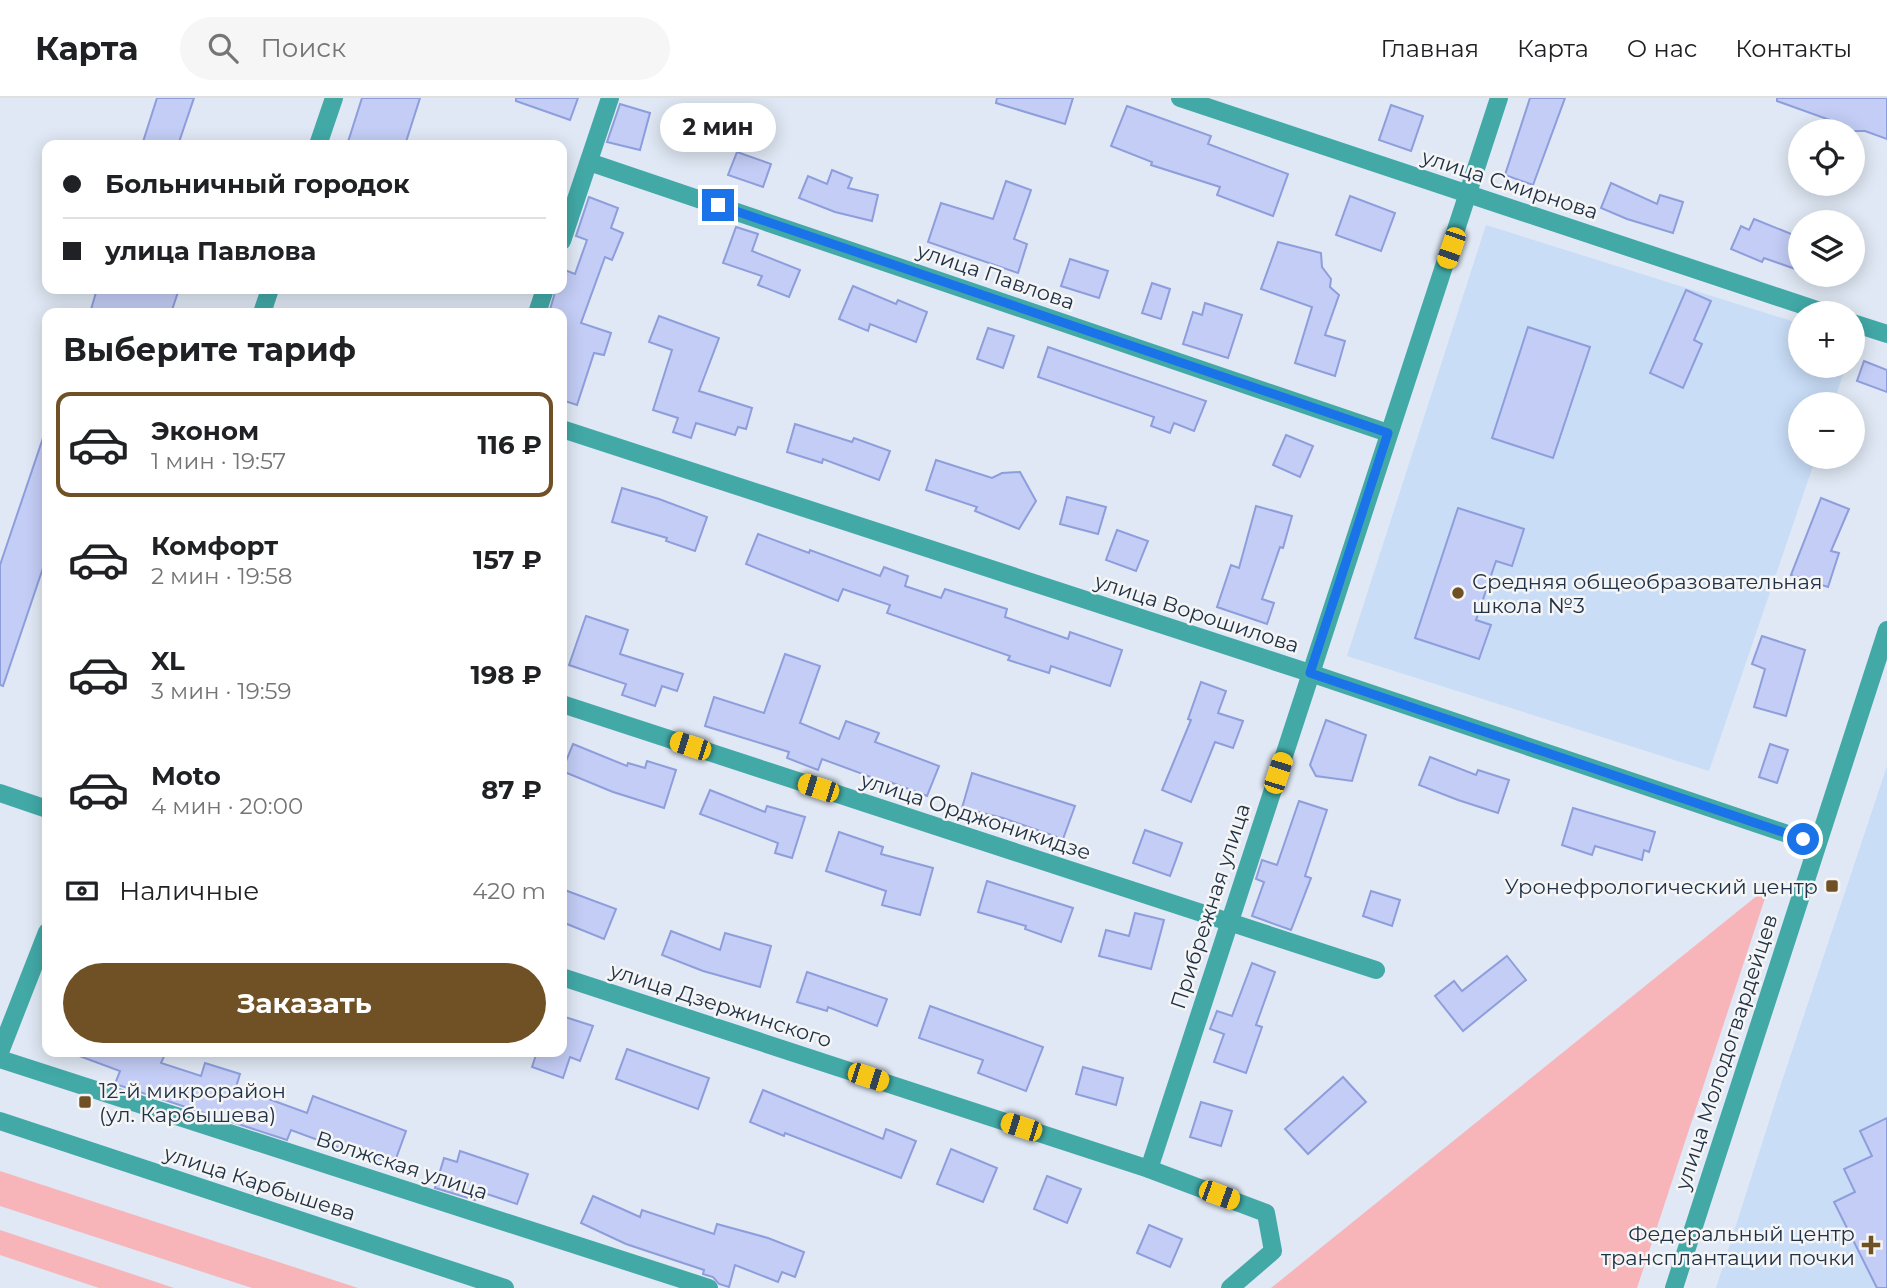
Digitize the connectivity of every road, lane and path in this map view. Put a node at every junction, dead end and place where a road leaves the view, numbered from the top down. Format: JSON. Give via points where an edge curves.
{"nodes":[{"id":1,"x":334,"y":98,"type":"edge"},
{"id":2,"x":610,"y":98,"type":"edge"},
{"id":3,"x":1180,"y":98,"type":"edge"},
{"id":4,"x":1499,"y":98,"type":"edge"},
{"id":5,"x":320,"y":140,"type":"edge"},
{"id":6,"x":589,"y":162,"type":"junction"},
{"id":7,"x":1469,"y":195,"type":"junction"},
{"id":8,"x":567,"y":226,"type":"edge"},
{"id":9,"x":1790,"y":301,"type":"edge"},
{"id":10,"x":1865,"y":327,"type":"edge"},
{"id":11,"x":1887,"y":334,"type":"edge"},
{"id":12,"x":567,"y":431,"type":"edge"},
{"id":13,"x":1388,"y":433,"type":"junction"},
{"id":14,"x":1887,"y":630,"type":"edge"},
{"id":15,"x":1310,"y":673,"type":"junction"},
{"id":16,"x":567,"y":706,"type":"edge"},
{"id":17,"x":0,"y":793,"type":"edge"},
{"id":18,"x":42,"y":807,"type":"edge"},
{"id":19,"x":1817,"y":844,"type":"junction"},
{"id":20,"x":1229,"y":923,"type":"junction"},
{"id":21,"x":42,"y":945,"type":"edge"},
{"id":22,"x":1376,"y":970,"type":"dead end"},
{"id":23,"x":567,"y":979,"type":"edge"},
{"id":24,"x":0,"y":1052,"type":"edge"},
{"id":25,"x":0,"y":1059,"type":"edge"},
{"id":26,"x":0,"y":1121,"type":"edge"},
{"id":27,"x":1149,"y":1169,"type":"junction"},
{"id":28,"x":505,"y":1288,"type":"edge"},
{"id":29,"x":709,"y":1288,"type":"edge"},
{"id":30,"x":1230,"y":1288,"type":"edge"},
{"id":31,"x":1674,"y":1288,"type":"edge"}],
"edges":[{"from":1,"to":5,"type":"street"},
{"from":2,"to":6,"type":"street"},
{"from":3,"to":7,"type":"street","name":"улица Смирнова"},
{"from":4,"to":7,"type":"street","name":"Прибрежная улица"},
{"from":6,"to":8,"type":"street"},
{"from":6,"to":13,"type":"street","name":"улица Павлова"},
{"from":7,"to":9,"type":"street","name":"улица Смирнова"},
{"from":7,"to":13,"type":"street","name":"Прибрежная улица"},
{"from":10,"to":11,"type":"street"},
{"from":12,"to":15,"type":"street","name":"улица Ворошилова"},
{"from":13,"to":15,"type":"street","name":"Прибрежная улица"},
{"from":14,"to":19,"type":"street","name":"улица Молодогвардейцев"},
{"from":15,"to":19,"type":"street","name":"улица Ворошилова"},
{"from":15,"to":20,"type":"street","name":"Прибрежная улица"},
{"from":16,"to":20,"type":"street","name":"улица Орджоникидзе"},
{"from":17,"to":18,"type":"street"},
{"from":19,"to":31,"type":"street","name":"улица Молодогвардейцев"},
{"from":20,"to":22,"type":"street","name":"улица Орджоникидзе"},
{"from":20,"to":27,"type":"street","name":"Прибрежная улица"},
{"from":21,"to":24,"type":"street"},
{"from":23,"to":27,"type":"street","name":"улица Дзержинского"},
{"from":25,"to":29,"type":"street","name":"Волжская улица"},
{"from":26,"to":28,"type":"street","name":"улица Карбышева"},
{"from":27,"to":30,"type":"street","name":"улица Дзержинского","via":[[1266,1213],[1273,1251]]}]}
